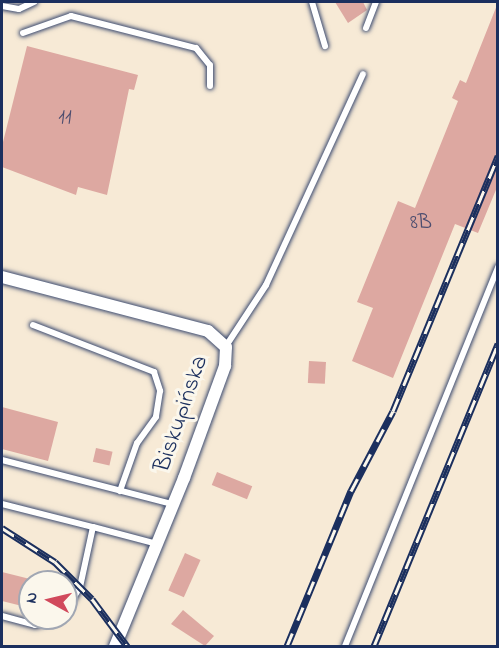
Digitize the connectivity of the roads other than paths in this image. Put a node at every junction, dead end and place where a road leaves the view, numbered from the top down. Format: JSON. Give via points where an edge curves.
{"nodes":[{"id":1,"x":34,"y":2,"type":"edge"},
{"id":2,"x":312,"y":2,"type":"edge"},
{"id":3,"x":376,"y":2,"type":"edge"},
{"id":4,"x":2,"y":6,"type":"edge"},
{"id":5,"x":366,"y":28,"type":"dead end"},
{"id":6,"x":23,"y":33,"type":"dead end"},
{"id":7,"x":325,"y":46,"type":"dead end"},
{"id":8,"x":363,"y":74,"type":"dead end"},
{"id":9,"x":210,"y":87,"type":"dead end"},
{"id":10,"x":498,"y":267,"type":"edge"},
{"id":11,"x":2,"y":277,"type":"edge"},
{"id":12,"x":33,"y":325,"type":"dead end"},
{"id":13,"x":226,"y":347,"type":"junction"},
{"id":14,"x":2,"y":460,"type":"edge"},
{"id":15,"x":120,"y":491,"type":"junction"},
{"id":16,"x":2,"y":504,"type":"edge"},
{"id":17,"x":173,"y":505,"type":"junction"},
{"id":18,"x":93,"y":527,"type":"junction"},
{"id":19,"x":157,"y":544,"type":"junction"},
{"id":20,"x":78,"y":590,"type":"edge"},
{"id":21,"x":2,"y":616,"type":"edge"},
{"id":22,"x":18,"y":620,"type":"edge"},
{"id":23,"x":115,"y":646,"type":"edge"},
{"id":24,"x":345,"y":646,"type":"edge"}],
"edges":[{"from":1,"to":4,"type":"lane","via":[[19,9]]},
{"from":2,"to":7,"type":"lane"},
{"from":3,"to":5,"type":"lane"},
{"from":6,"to":9,"type":"lane","via":[[71,16],[196,48],[210,65]]},
{"from":8,"to":13,"type":"lane","via":[[266,285]]},
{"from":10,"to":24,"type":"lane"},
{"from":11,"to":13,"type":"street","name":"Biskupińska","via":[[208,331]]},
{"from":12,"to":15,"type":"lane","via":[[154,372],[160,391],[156,417],[133,452]]},
{"from":13,"to":17,"type":"street","name":"Biskupińska","via":[[225,366]]},
{"from":14,"to":15,"type":"lane"},
{"from":15,"to":17,"type":"lane"},
{"from":16,"to":18,"type":"lane"},
{"from":17,"to":19,"type":"street","name":"Biskupińska"},
{"from":18,"to":19,"type":"lane"},
{"from":18,"to":20,"type":"lane"},
{"from":19,"to":23,"type":"street","name":"Biskupińska"},
{"from":21,"to":22,"type":"lane"}]}
